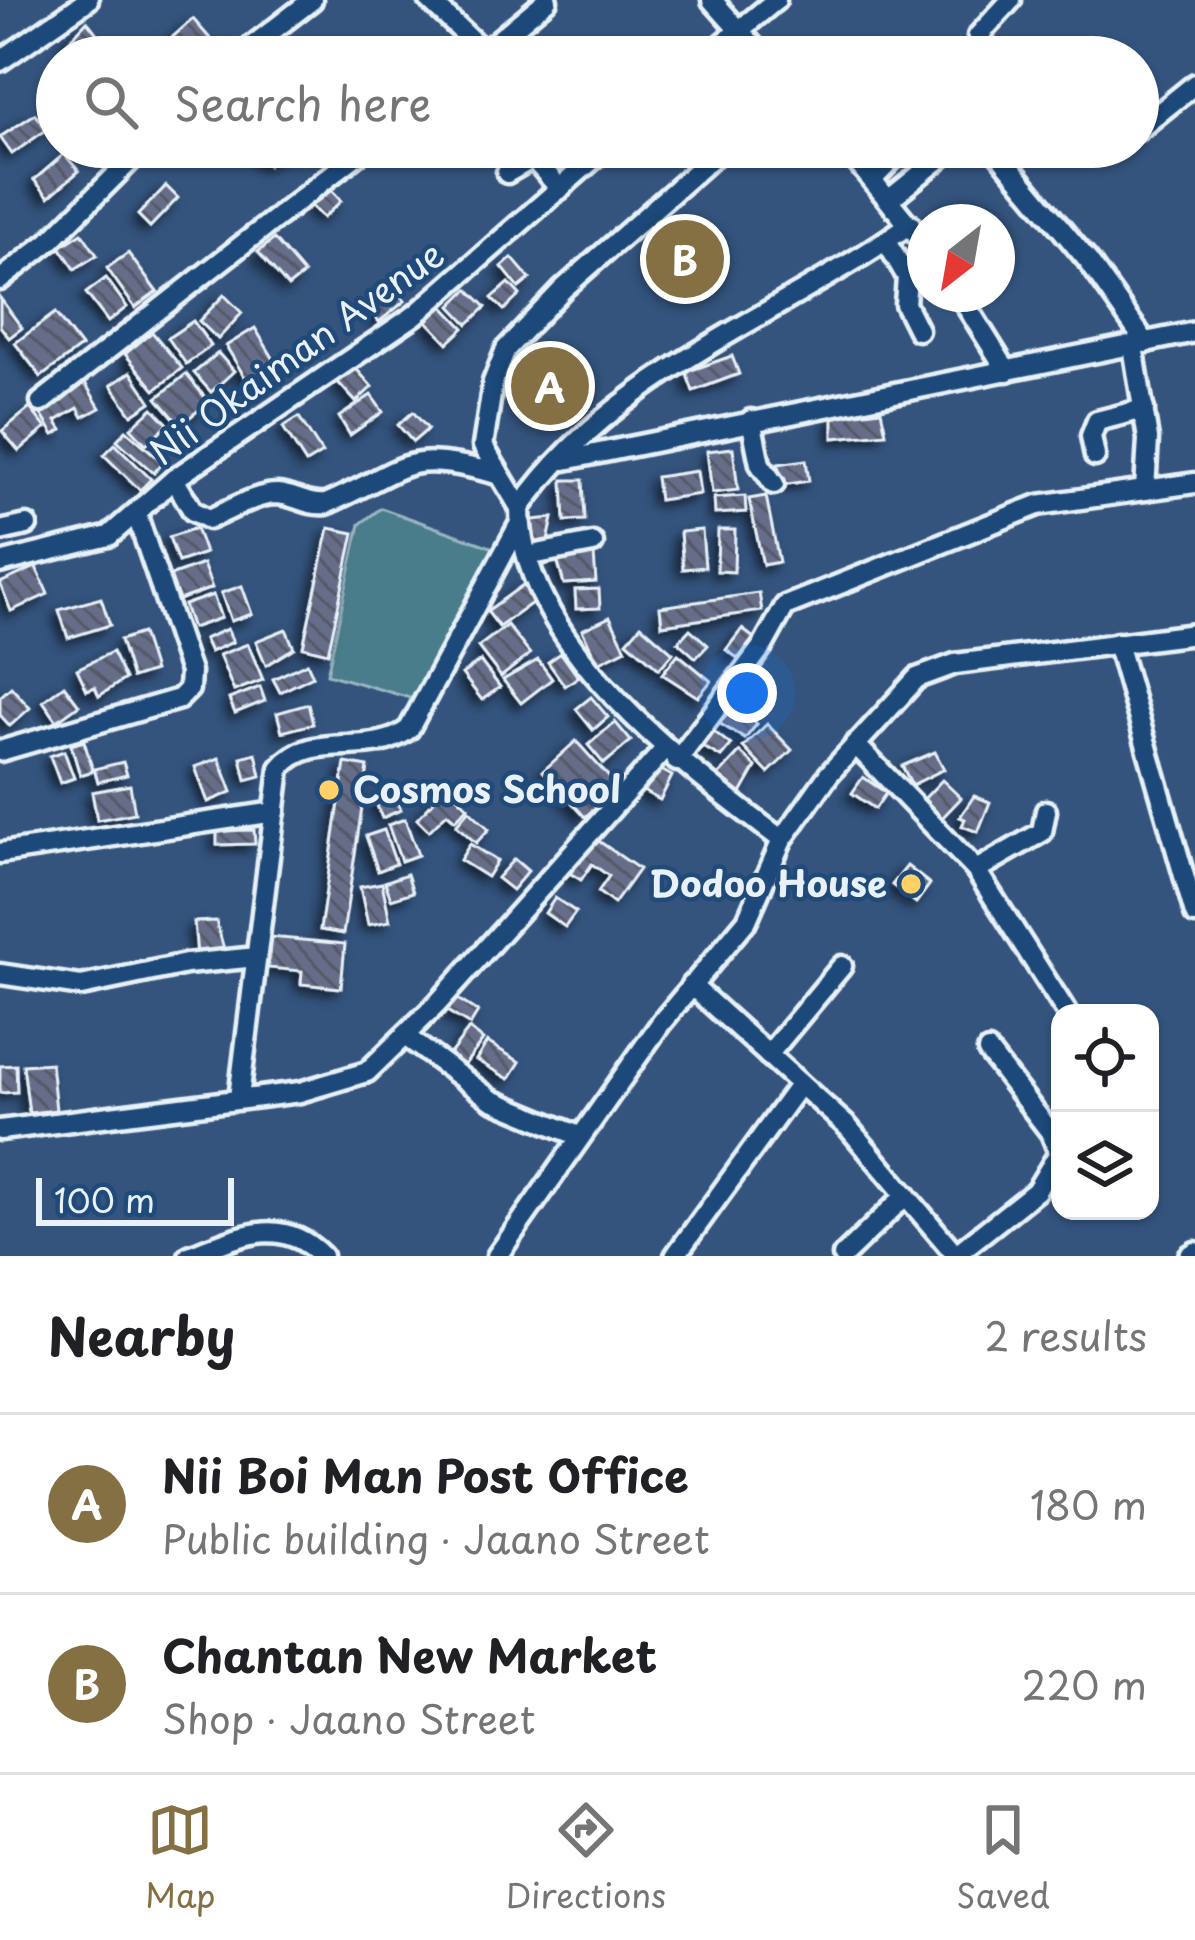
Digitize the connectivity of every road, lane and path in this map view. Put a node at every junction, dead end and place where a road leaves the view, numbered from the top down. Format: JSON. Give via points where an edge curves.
{"nodes":[{"id":1,"x":88,"y":0,"type":"edge"},
{"id":2,"x":312,"y":0,"type":"edge"},
{"id":3,"x":429,"y":0,"type":"edge"},
{"id":4,"x":547,"y":0,"type":"edge"},
{"id":5,"x":712,"y":0,"type":"edge"},
{"id":6,"x":776,"y":0,"type":"edge"},
{"id":7,"x":1011,"y":0,"type":"edge"},
{"id":8,"x":738,"y":29,"type":"junction"},
{"id":9,"x":36,"y":36,"type":"edge"},
{"id":10,"x":36,"y":36,"type":"edge"},
{"id":11,"x":265,"y":36,"type":"edge"},
{"id":12,"x":464,"y":36,"type":"edge"},
{"id":13,"x":503,"y":36,"type":"edge"},
{"id":14,"x":730,"y":36,"type":"edge"},
{"id":15,"x":744,"y":36,"type":"edge"},
{"id":16,"x":980,"y":36,"type":"edge"},
{"id":17,"x":0,"y":61,"type":"edge"},
{"id":18,"x":1195,"y":84,"type":"edge"},
{"id":19,"x":1159,"y":113,"type":"edge"},
{"id":20,"x":123,"y":168,"type":"edge"},
{"id":21,"x":340,"y":168,"type":"edge"},
{"id":22,"x":516,"y":168,"type":"edge"},
{"id":23,"x":542,"y":168,"type":"edge"},
{"id":24,"x":584,"y":168,"type":"edge"},
{"id":25,"x":700,"y":168,"type":"edge"},
{"id":26,"x":864,"y":168,"type":"edge"},
{"id":27,"x":884,"y":168,"type":"edge"},
{"id":28,"x":928,"y":168,"type":"edge"},
{"id":29,"x":1011,"y":168,"type":"edge"},
{"id":30,"x":507,"y":173,"type":"dead end"},
{"id":31,"x":874,"y":179,"type":"junction"},
{"id":32,"x":560,"y":189,"type":"junction"},
{"id":33,"x":891,"y":198,"type":"junction"},
{"id":34,"x":907,"y":220,"type":"edge"},
{"id":35,"x":907,"y":226,"type":"edge"},
{"id":36,"x":886,"y":241,"type":"junction"},
{"id":37,"x":0,"y":280,"type":"edge"},
{"id":38,"x":970,"y":312,"type":"edge"},
{"id":39,"x":918,"y":330,"type":"dead end"},
{"id":40,"x":1195,"y":332,"type":"edge"},
{"id":41,"x":1139,"y":345,"type":"junction"},
{"id":42,"x":1007,"y":371,"type":"junction"},
{"id":43,"x":41,"y":402,"type":"dead end"},
{"id":44,"x":1144,"y":409,"type":"junction"},
{"id":45,"x":751,"y":420,"type":"junction"},
{"id":46,"x":1095,"y":456,"type":"dead end"},
{"id":47,"x":555,"y":463,"type":"junction"},
{"id":48,"x":497,"y":473,"type":"junction"},
{"id":49,"x":174,"y":479,"type":"junction"},
{"id":50,"x":774,"y":484,"type":"dead end"},
{"id":51,"x":1194,"y":487,"type":"edge"},
{"id":52,"x":1145,"y":490,"type":"junction"},
{"id":53,"x":137,"y":516,"type":"junction"},
{"id":54,"x":520,"y":516,"type":"junction"},
{"id":55,"x":27,"y":525,"type":"dead end"},
{"id":56,"x":0,"y":531,"type":"edge"},
{"id":57,"x":593,"y":543,"type":"dead end"},
{"id":58,"x":527,"y":556,"type":"junction"},
{"id":59,"x":0,"y":562,"type":"edge"},
{"id":60,"x":1195,"y":634,"type":"edge"},
{"id":61,"x":1117,"y":643,"type":"junction"},
{"id":62,"x":855,"y":744,"type":"junction"},
{"id":63,"x":0,"y":751,"type":"edge"},
{"id":64,"x":670,"y":756,"type":"junction"},
{"id":65,"x":1046,"y":811,"type":"dead end"},
{"id":66,"x":275,"y":812,"type":"junction"},
{"id":67,"x":1195,"y":835,"type":"edge"},
{"id":68,"x":782,"y":840,"type":"junction"},
{"id":69,"x":1173,"y":842,"type":"junction"},
{"id":70,"x":0,"y":853,"type":"edge"},
{"id":71,"x":976,"y":870,"type":"junction"},
{"id":72,"x":1195,"y":914,"type":"edge"},
{"id":73,"x":256,"y":957,"type":"junction"},
{"id":74,"x":842,"y":966,"type":"dead end"},
{"id":75,"x":0,"y":974,"type":"edge"},
{"id":76,"x":691,"y":985,"type":"junction"},
{"id":77,"x":1061,"y":1004,"type":"edge"},
{"id":78,"x":405,"y":1036,"type":"junction"},
{"id":79,"x":988,"y":1051,"type":"dead end"},
{"id":80,"x":768,"y":1055,"type":"junction"},
{"id":81,"x":800,"y":1084,"type":"junction"},
{"id":82,"x":238,"y":1098,"type":"junction"},
{"id":83,"x":0,"y":1130,"type":"edge"},
{"id":84,"x":578,"y":1136,"type":"junction"},
{"id":85,"x":906,"y":1195,"type":"junction"},
{"id":86,"x":189,"y":1256,"type":"edge"},
{"id":87,"x":322,"y":1256,"type":"edge"},
{"id":88,"x":497,"y":1256,"type":"edge"},
{"id":89,"x":675,"y":1256,"type":"edge"},
{"id":90,"x":844,"y":1256,"type":"edge"},
{"id":91,"x":956,"y":1256,"type":"edge"}],
"edges":[{"from":1,"to":10,"type":"street"},
{"from":2,"to":11,"type":"street"},
{"from":3,"to":12,"type":"street"},
{"from":4,"to":13,"type":"street"},
{"from":5,"to":8,"type":"street"},
{"from":6,"to":8,"type":"street"},
{"from":7,"to":16,"type":"street"},
{"from":8,"to":14,"type":"street"},
{"from":8,"to":15,"type":"street"},
{"from":9,"to":17,"type":"street"},
{"from":18,"to":19,"type":"street"},
{"from":20,"to":37,"type":"street"},
{"from":21,"to":43,"type":"street"},
{"from":22,"to":30,"type":"street"},
{"from":23,"to":32,"type":"street"},
{"from":24,"to":32,"type":"street","name":"Nii Okaiman Avenue"},
{"from":25,"to":48,"type":"street","via":[[506,350],[484,431]]},
{"from":26,"to":31,"type":"street"},
{"from":27,"to":31,"type":"street"},
{"from":28,"to":33,"type":"street"},
{"from":29,"to":41,"type":"street","via":[[1089,262]]},
{"from":31,"to":33,"type":"street"},
{"from":32,"to":49,"type":"street","name":"Nii Okaiman Avenue","via":[[415,315]]},
{"from":33,"to":34,"type":"street"},
{"from":35,"to":36,"type":"street"},
{"from":36,"to":39,"type":"street","via":[[907,277],[905,304]]},
{"from":36,"to":47,"type":"street","via":[[692,355]]},
{"from":38,"to":42,"type":"street"},
{"from":40,"to":41,"type":"street"},
{"from":41,"to":42,"type":"street"},
{"from":41,"to":44,"type":"street"},
{"from":42,"to":45,"type":"street"},
{"from":44,"to":46,"type":"street","via":[[1097,421]]},
{"from":44,"to":52,"type":"street"},
{"from":45,"to":47,"type":"street"},
{"from":45,"to":50,"type":"street","via":[[760,464]]},
{"from":47,"to":54,"type":"street"},
{"from":48,"to":49,"type":"street","via":[[418,460],[326,504],[267,495],[209,519],[193,511]]},
{"from":48,"to":54,"type":"street"},
{"from":49,"to":53,"type":"street","name":"Nii Okaiman Avenue"},
{"from":51,"to":52,"type":"street"},
{"from":52,"to":64,"type":"street","via":[[1038,505],[785,606],[764,644]]},
{"from":53,"to":59,"type":"street","name":"Nii Okaiman Avenue","via":[[93,542]]},
{"from":53,"to":63,"type":"street","via":[[189,689],[179,699]]},
{"from":54,"to":58,"type":"street"},
{"from":54,"to":66,"type":"street","via":[[409,729],[385,744],[291,754],[280,768]]},
{"from":55,"to":56,"type":"street"},
{"from":57,"to":58,"type":"street"},
{"from":58,"to":64,"type":"street","via":[[558,621],[615,700]]},
{"from":60,"to":61,"type":"street"},
{"from":61,"to":62,"type":"street","via":[[933,669]]},
{"from":61,"to":69,"type":"street"},
{"from":62,"to":68,"type":"street"},
{"from":62,"to":71,"type":"street"},
{"from":64,"to":68,"type":"street"},
{"from":64,"to":78,"type":"street"},
{"from":65,"to":71,"type":"street","via":[[1042,832]]},
{"from":66,"to":70,"type":"street"},
{"from":66,"to":73,"type":"street"},
{"from":67,"to":69,"type":"street"},
{"from":68,"to":76,"type":"street","via":[[747,920]]},
{"from":69,"to":72,"type":"street"},
{"from":71,"to":77,"type":"street"},
{"from":73,"to":75,"type":"street","via":[[81,986]]},
{"from":73,"to":82,"type":"street"},
{"from":74,"to":80,"type":"street"},
{"from":76,"to":80,"type":"street"},
{"from":76,"to":84,"type":"street"},
{"from":78,"to":82,"type":"street","via":[[367,1072],[300,1092]]},
{"from":78,"to":84,"type":"street","via":[[492,1100]]},
{"from":79,"to":91,"type":"street","via":[[1059,1153],[1036,1191]]},
{"from":80,"to":81,"type":"street"},
{"from":81,"to":85,"type":"street"},
{"from":81,"to":89,"type":"street"},
{"from":82,"to":83,"type":"street"},
{"from":84,"to":88,"type":"street"},
{"from":85,"to":90,"type":"street"},
{"from":85,"to":91,"type":"street"},
{"from":86,"to":87,"type":"street","via":[[257,1230],[293,1235]]}]}
